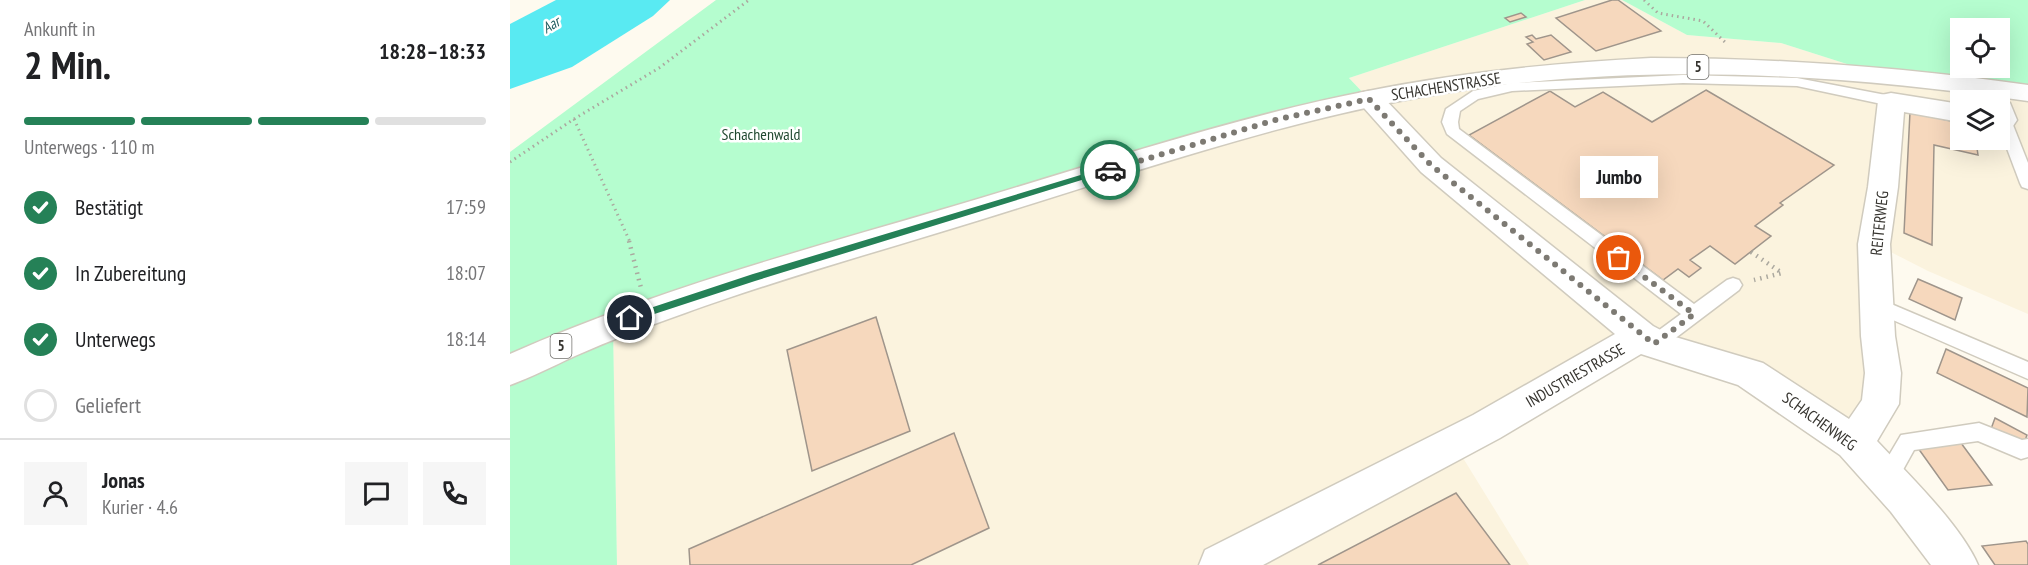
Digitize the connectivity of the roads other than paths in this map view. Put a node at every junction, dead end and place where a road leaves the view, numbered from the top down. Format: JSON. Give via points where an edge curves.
{"nodes":[{"id":1,"x":1950,"y":93,"type":"edge"},
{"id":2,"x":2028,"y":93,"type":"edge"},
{"id":3,"x":1369,"y":99,"type":"junction"},
{"id":4,"x":1890,"y":101,"type":"junction"},
{"id":5,"x":2010,"y":102,"type":"edge"},
{"id":6,"x":1950,"y":111,"type":"edge"},
{"id":7,"x":2010,"y":136,"type":"edge"},
{"id":8,"x":2028,"y":183,"type":"edge"},
{"id":9,"x":1733,"y":285,"type":"road end"},
{"id":10,"x":1877,"y":305,"type":"junction"},
{"id":11,"x":1694,"y":314,"type":"junction"},
{"id":12,"x":1648,"y":340,"type":"junction"},
{"id":13,"x":510,"y":370,"type":"edge"},
{"id":14,"x":2028,"y":371,"type":"edge"},
{"id":15,"x":1854,"y":443,"type":"junction"},
{"id":16,"x":2028,"y":448,"type":"edge"},
{"id":17,"x":1886,"y":478,"type":"junction"},
{"id":18,"x":1220,"y":565,"type":"edge"},
{"id":19,"x":1957,"y":565,"type":"edge"}],
"edges":[{"from":1,"to":3,"type":"street","name":"SCHACHENSTRASSE","number":"5","via":[[1894,76],[1751,66],[1643,67],[1555,72],[1436,86]]},
{"from":2,"to":5,"type":"street","name":"SCHACHENSTRASSE","number":"5"},
{"from":3,"to":12,"type":"street","name":"INDUSTRIESTRASSE","via":[[1431,165]]},
{"from":3,"to":13,"type":"street","name":"SCHACHENSTRASSE","number":"5","via":[[1275,120],[753,278],[566,343]]},
{"from":4,"to":6,"type":"street"},
{"from":4,"to":10,"type":"street","name":"REITERWEG","via":[[1874,244]]},
{"from":4,"to":11,"type":"lane","via":[[1797,82],[1683,79],[1512,87],[1473,96],[1453,109],[1452,131]]},
{"from":7,"to":8,"type":"lane"},
{"from":9,"to":11,"type":"lane"},
{"from":10,"to":14,"type":"lane"},
{"from":10,"to":15,"type":"street","name":"REITERWEG","via":[[1883,373],[1880,404]]},
{"from":11,"to":12,"type":"lane"},
{"from":12,"to":15,"type":"street","name":"SCHACHENWEG","via":[[1750,374]]},
{"from":12,"to":18,"type":"street","name":"INDUSTRIESTRASSE","via":[[1593,366],[1455,445]]},
{"from":15,"to":17,"type":"street","name":"SCHACHENWEG"},
{"from":16,"to":17,"type":"lane","via":[[2021,450],[1979,432],[1908,442]]},
{"from":17,"to":19,"type":"street","name":"SCHACHENWEG"}]}
